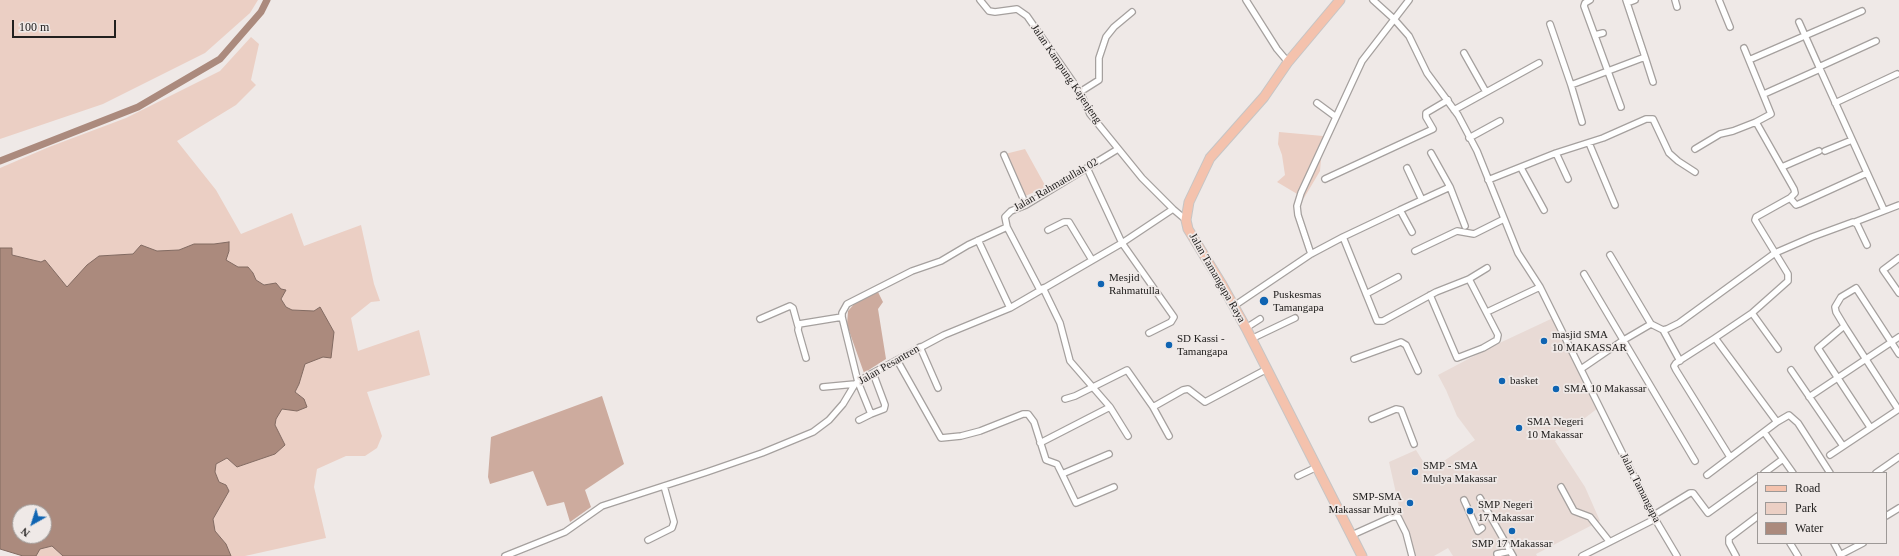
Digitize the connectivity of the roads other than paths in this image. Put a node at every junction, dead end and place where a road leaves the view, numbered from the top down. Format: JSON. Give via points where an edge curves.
{"nodes":[{"id":1,"x":980,"y":0,"type":"edge"},
{"id":2,"x":1340,"y":0,"type":"edge"},
{"id":3,"x":1373,"y":0,"type":"edge"},
{"id":4,"x":1409,"y":0,"type":"edge"},
{"id":5,"x":1590,"y":0,"type":"edge"},
{"id":6,"x":1635,"y":0,"type":"edge"},
{"id":7,"x":1674,"y":0,"type":"edge"},
{"id":8,"x":1719,"y":0,"type":"edge"},
{"id":9,"x":1248,"y":1,"type":"edge"},
{"id":10,"x":1626,"y":2,"type":"edge"},
{"id":11,"x":1677,"y":7,"type":"dead end"},
{"id":12,"x":1862,"y":11,"type":"dead end"},
{"id":13,"x":1132,"y":12,"type":"dead end"},
{"id":14,"x":1394,"y":19,"type":"junction"},
{"id":15,"x":1799,"y":22,"type":"dead end"},
{"id":16,"x":1550,"y":24,"type":"dead end"},
{"id":17,"x":1730,"y":27,"type":"dead end"},
{"id":18,"x":1603,"y":33,"type":"dead end"},
{"id":19,"x":1596,"y":35,"type":"junction"},
{"id":20,"x":1805,"y":36,"type":"junction"},
{"id":21,"x":1876,"y":41,"type":"dead end"},
{"id":22,"x":1744,"y":48,"type":"dead end"},
{"id":23,"x":1464,"y":53,"type":"dead end"},
{"id":24,"x":1645,"y":57,"type":"junction"},
{"id":25,"x":1749,"y":60,"type":"junction"},
{"id":26,"x":1288,"y":62,"type":"junction"},
{"id":27,"x":1539,"y":63,"type":"dead end"},
{"id":28,"x":1820,"y":68,"type":"junction"},
{"id":29,"x":1607,"y":71,"type":"junction"},
{"id":30,"x":1897,"y":74,"type":"dead end"},
{"id":31,"x":1653,"y":82,"type":"dead end"},
{"id":32,"x":1571,"y":85,"type":"junction"},
{"id":33,"x":1080,"y":92,"type":"junction"},
{"id":34,"x":1486,"y":92,"type":"junction"},
{"id":35,"x":1764,"y":94,"type":"junction"},
{"id":36,"x":1448,"y":100,"type":"junction"},
{"id":37,"x":1317,"y":103,"type":"dead end"},
{"id":38,"x":1835,"y":103,"type":"junction"},
{"id":39,"x":1621,"y":107,"type":"dead end"},
{"id":40,"x":1454,"y":110,"type":"junction"},
{"id":41,"x":1336,"y":117,"type":"junction"},
{"id":42,"x":1500,"y":121,"type":"dead end"},
{"id":43,"x":1582,"y":122,"type":"dead end"},
{"id":44,"x":1756,"y":122,"type":"junction"},
{"id":45,"x":1469,"y":138,"type":"junction"},
{"id":46,"x":1852,"y":140,"type":"junction"},
{"id":47,"x":1589,"y":143,"type":"junction"},
{"id":48,"x":1118,"y":149,"type":"junction"},
{"id":49,"x":1694,"y":149,"type":"dead end"},
{"id":50,"x":1431,"y":153,"type":"dead end"},
{"id":51,"x":1556,"y":154,"type":"junction"},
{"id":52,"x":1004,"y":155,"type":"dead end"},
{"id":53,"x":1782,"y":167,"type":"junction"},
{"id":54,"x":1087,"y":168,"type":"junction"},
{"id":55,"x":1407,"y":168,"type":"dead end"},
{"id":56,"x":1521,"y":168,"type":"junction"},
{"id":57,"x":1695,"y":172,"type":"dead end"},
{"id":58,"x":1867,"y":173,"type":"junction"},
{"id":59,"x":1325,"y":179,"type":"dead end"},
{"id":60,"x":1488,"y":180,"type":"junction"},
{"id":61,"x":1568,"y":180,"type":"dead end"},
{"id":62,"x":1450,"y":187,"type":"junction"},
{"id":63,"x":1790,"y":198,"type":"junction"},
{"id":64,"x":1422,"y":200,"type":"junction"},
{"id":65,"x":1899,"y":204,"type":"edge"},
{"id":66,"x":1026,"y":205,"type":"junction"},
{"id":67,"x":1615,"y":205,"type":"dead end"},
{"id":68,"x":1173,"y":209,"type":"junction"},
{"id":69,"x":1400,"y":210,"type":"junction"},
{"id":70,"x":1544,"y":210,"type":"dead end"},
{"id":71,"x":1884,"y":210,"type":"junction"},
{"id":72,"x":1504,"y":218,"type":"junction"},
{"id":73,"x":1186,"y":220,"type":"junction"},
{"id":74,"x":1855,"y":222,"type":"junction"},
{"id":75,"x":1466,"y":226,"type":"dead end"},
{"id":76,"x":1007,"y":227,"type":"junction"},
{"id":77,"x":1048,"y":230,"type":"dead end"},
{"id":78,"x":1412,"y":232,"type":"dead end"},
{"id":79,"x":1343,"y":237,"type":"junction"},
{"id":80,"x":978,"y":240,"type":"junction"},
{"id":81,"x":1122,"y":242,"type":"junction"},
{"id":82,"x":1867,"y":245,"type":"dead end"},
{"id":83,"x":1415,"y":251,"type":"dead end"},
{"id":84,"x":1775,"y":253,"type":"junction"},
{"id":85,"x":1311,"y":254,"type":"junction"},
{"id":86,"x":1610,"y":255,"type":"dead end"},
{"id":87,"x":1899,"y":258,"type":"edge"},
{"id":88,"x":1092,"y":260,"type":"junction"},
{"id":89,"x":1487,"y":268,"type":"dead end"},
{"id":90,"x":1584,"y":274,"type":"dead end"},
{"id":91,"x":1398,"y":276,"type":"dead end"},
{"id":92,"x":1469,"y":278,"type":"junction"},
{"id":93,"x":1540,"y":287,"type":"junction"},
{"id":94,"x":1042,"y":289,"type":"junction"},
{"id":95,"x":1899,"y":293,"type":"edge"},
{"id":96,"x":1366,"y":294,"type":"junction"},
{"id":97,"x":1430,"y":295,"type":"junction"},
{"id":98,"x":1234,"y":306,"type":"junction"},
{"id":99,"x":1010,"y":308,"type":"junction"},
{"id":100,"x":1487,"y":312,"type":"junction"},
{"id":101,"x":1752,"y":313,"type":"junction"},
{"id":102,"x":842,"y":317,"type":"junction"},
{"id":103,"x":760,"y":318,"type":"dead end"},
{"id":104,"x":1296,"y":318,"type":"dead end"},
{"id":105,"x":1260,"y":319,"type":"dead end"},
{"id":106,"x":1651,"y":324,"type":"junction"},
{"id":107,"x":798,"y":326,"type":"junction"},
{"id":108,"x":1845,"y":327,"type":"junction"},
{"id":109,"x":1246,"y":328,"type":"junction"},
{"id":110,"x":1663,"y":330,"type":"junction"},
{"id":111,"x":1149,"y":333,"type":"dead end"},
{"id":112,"x":1899,"y":337,"type":"edge"},
{"id":113,"x":1715,"y":338,"type":"junction"},
{"id":114,"x":1251,"y":339,"type":"junction"},
{"id":115,"x":1622,"y":341,"type":"junction"},
{"id":116,"x":1891,"y":342,"type":"junction"},
{"id":117,"x":920,"y":347,"type":"junction"},
{"id":118,"x":1778,"y":349,"type":"dead end"},
{"id":119,"x":1899,"y":354,"type":"edge"},
{"id":120,"x":806,"y":358,"type":"dead end"},
{"id":121,"x":1865,"y":358,"type":"junction"},
{"id":122,"x":1354,"y":359,"type":"dead end"},
{"id":123,"x":897,"y":360,"type":"junction"},
{"id":124,"x":1680,"y":361,"type":"junction"},
{"id":125,"x":1267,"y":369,"type":"junction"},
{"id":126,"x":1581,"y":369,"type":"junction"},
{"id":127,"x":1791,"y":370,"type":"dead end"},
{"id":128,"x":1418,"y":371,"type":"dead end"},
{"id":129,"x":873,"y":373,"type":"junction"},
{"id":130,"x":1838,"y":377,"type":"junction"},
{"id":131,"x":857,"y":383,"type":"junction"},
{"id":132,"x":823,"y":387,"type":"dead end"},
{"id":133,"x":1093,"y":387,"type":"junction"},
{"id":134,"x":938,"y":388,"type":"dead end"},
{"id":135,"x":1809,"y":397,"type":"junction"},
{"id":136,"x":1065,"y":399,"type":"dead end"},
{"id":137,"x":1110,"y":407,"type":"junction"},
{"id":138,"x":1153,"y":407,"type":"junction"},
{"id":139,"x":1899,"y":409,"type":"edge"},
{"id":140,"x":871,"y":414,"type":"junction"},
{"id":141,"x":1372,"y":419,"type":"dead end"},
{"id":142,"x":859,"y":420,"type":"dead end"},
{"id":143,"x":1777,"y":422,"type":"junction"},
{"id":144,"x":1870,"y":427,"type":"junction"},
{"id":145,"x":1764,"y":432,"type":"junction"},
{"id":146,"x":1128,"y":436,"type":"dead end"},
{"id":147,"x":1169,"y":436,"type":"dead end"},
{"id":148,"x":1040,"y":443,"type":"junction"},
{"id":149,"x":1414,"y":444,"type":"dead end"},
{"id":150,"x":1842,"y":446,"type":"junction"},
{"id":151,"x":1109,"y":454,"type":"dead end"},
{"id":152,"x":1830,"y":455,"type":"dead end"},
{"id":153,"x":1730,"y":457,"type":"junction"},
{"id":154,"x":1899,"y":457,"type":"edge"},
{"id":155,"x":1783,"y":460,"type":"junction"},
{"id":156,"x":1695,"y":461,"type":"dead end"},
{"id":157,"x":1317,"y":467,"type":"junction"},
{"id":158,"x":1765,"y":472,"type":"edge"},
{"id":159,"x":1792,"y":472,"type":"edge"},
{"id":160,"x":1829,"y":472,"type":"edge"},
{"id":161,"x":1877,"y":472,"type":"edge"},
{"id":162,"x":1062,"y":474,"type":"junction"},
{"id":163,"x":1707,"y":475,"type":"dead end"},
{"id":164,"x":1298,"y":476,"type":"dead end"},
{"id":165,"x":1757,"y":478,"type":"edge"},
{"id":166,"x":664,"y":486,"type":"junction"},
{"id":167,"x":1114,"y":487,"type":"dead end"},
{"id":168,"x":1561,"y":487,"type":"dead end"},
{"id":169,"x":1480,"y":498,"type":"dead end"},
{"id":170,"x":1464,"y":500,"type":"dead end"},
{"id":171,"x":1899,"y":508,"type":"edge"},
{"id":172,"x":1887,"y":515,"type":"edge"},
{"id":173,"x":1654,"y":517,"type":"junction"},
{"id":174,"x":1757,"y":517,"type":"edge"},
{"id":175,"x":1482,"y":528,"type":"dead end"},
{"id":176,"x":1352,"y":535,"type":"junction"},
{"id":177,"x":648,"y":540,"type":"dead end"},
{"id":178,"x":1609,"y":541,"type":"junction"},
{"id":179,"x":1791,"y":544,"type":"edge"},
{"id":180,"x":1834,"y":544,"type":"edge"},
{"id":181,"x":1861,"y":544,"type":"edge"},
{"id":182,"x":1512,"y":553,"type":"edge"},
{"id":183,"x":1497,"y":554,"type":"dead end"},
{"id":184,"x":1840,"y":555,"type":"edge"},
{"id":185,"x":505,"y":556,"type":"edge"},
{"id":186,"x":1362,"y":556,"type":"edge"},
{"id":187,"x":1412,"y":556,"type":"edge"},
{"id":188,"x":1582,"y":556,"type":"edge"},
{"id":189,"x":1677,"y":556,"type":"edge"},
{"id":190,"x":1736,"y":556,"type":"edge"},
{"id":191,"x":1798,"y":556,"type":"edge"}],
"edges":[{"from":1,"to":33,"type":"street","name":"Jalan Kampung Kajenjeng","via":[[989,11],[1017,9],[1022,12]]},
{"from":2,"to":26,"type":"main road","name":"Jalan Tamangapa Raya"},
{"from":3,"to":14,"type":"street","name":"Jalan Tamangapa"},
{"from":4,"to":14,"type":"street"},
{"from":5,"to":19,"type":"street","via":[[1584,4]]},
{"from":6,"to":10,"type":"street"},
{"from":7,"to":11,"type":"street"},
{"from":8,"to":17,"type":"street"},
{"from":9,"to":26,"type":"street","via":[[1277,49]]},
{"from":10,"to":24,"type":"street"},
{"from":12,"to":20,"type":"street"},
{"from":13,"to":33,"type":"street","via":[[1106,37],[1099,58],[1098,80]]},
{"from":14,"to":36,"type":"street","name":"Jalan Tamangapa","via":[[1409,36],[1427,72]]},
{"from":14,"to":41,"type":"street","via":[[1362,61]]},
{"from":15,"to":20,"type":"street"},
{"from":16,"to":32,"type":"street"},
{"from":18,"to":19,"type":"street"},
{"from":19,"to":29,"type":"street"},
{"from":20,"to":25,"type":"street"},
{"from":20,"to":28,"type":"street"},
{"from":21,"to":28,"type":"street"},
{"from":22,"to":25,"type":"street"},
{"from":23,"to":34,"type":"street"},
{"from":24,"to":29,"type":"street"},
{"from":24,"to":31,"type":"street"},
{"from":25,"to":35,"type":"street"},
{"from":26,"to":73,"type":"main road","name":"Jalan Tamangapa Raya","via":[[1264,97],[1210,158],[1189,202]]},
{"from":27,"to":34,"type":"street"},
{"from":28,"to":35,"type":"street"},
{"from":28,"to":38,"type":"street"},
{"from":29,"to":32,"type":"street"},
{"from":29,"to":39,"type":"street"},
{"from":30,"to":38,"type":"street"},
{"from":32,"to":43,"type":"street"},
{"from":33,"to":48,"type":"street","name":"Jalan Kampung Kajenjeng","via":[[1090,114]]},
{"from":34,"to":40,"type":"street"},
{"from":35,"to":44,"type":"street","via":[[1772,114]]},
{"from":36,"to":40,"type":"street","name":"Jalan Tamangapa"},
{"from":36,"to":59,"type":"street","via":[[1426,113],[1433,129]]},
{"from":37,"to":41,"type":"street"},
{"from":38,"to":46,"type":"street"},
{"from":40,"to":45,"type":"street","name":"Jalan Tamangapa"},
{"from":41,"to":85,"type":"street","via":[[1297,206]]},
{"from":42,"to":45,"type":"street"},
{"from":44,"to":49,"type":"street","via":[[1733,132],[1720,134]]},
{"from":44,"to":53,"type":"street"},
{"from":45,"to":60,"type":"street","name":"Jalan Tamangapa"},
{"from":46,"to":53,"type":"street"},
{"from":46,"to":58,"type":"street"},
{"from":47,"to":51,"type":"street"},
{"from":47,"to":57,"type":"street","via":[[1646,119],[1653,119],[1669,153]]},
{"from":47,"to":67,"type":"street"},
{"from":48,"to":54,"type":"street","name":"Jalan Rahmatullah 02"},
{"from":48,"to":68,"type":"street","name":"Jalan Kampung Kajenjeng"},
{"from":50,"to":62,"type":"street"},
{"from":51,"to":56,"type":"street"},
{"from":51,"to":61,"type":"street"},
{"from":52,"to":66,"type":"street"},
{"from":53,"to":63,"type":"street","via":[[1794,189]]},
{"from":54,"to":66,"type":"street","name":"Jalan Rahmatullah 02"},
{"from":54,"to":81,"type":"street"},
{"from":55,"to":64,"type":"street"},
{"from":56,"to":60,"type":"street"},
{"from":56,"to":70,"type":"street"},
{"from":58,"to":63,"type":"street","via":[[1796,205]]},
{"from":58,"to":71,"type":"street"},
{"from":60,"to":72,"type":"street","name":"Jalan Tamangapa"},
{"from":62,"to":64,"type":"street"},
{"from":62,"to":75,"type":"street"},
{"from":63,"to":84,"type":"street","via":[[1756,217],[1755,220]]},
{"from":64,"to":69,"type":"street"},
{"from":65,"to":71,"type":"street"},
{"from":66,"to":76,"type":"street","name":"Jalan Rahmatullah 02","via":[[1007,214],[1004,221]]},
{"from":68,"to":73,"type":"street"},
{"from":68,"to":81,"type":"street","name":"Jalan Pesantren"},
{"from":69,"to":78,"type":"street"},
{"from":69,"to":79,"type":"street"},
{"from":71,"to":74,"type":"street"},
{"from":72,"to":83,"type":"street","via":[[1474,234],[1457,231]]},
{"from":72,"to":93,"type":"street","name":"Jalan Tamangapa","via":[[1518,253]]},
{"from":73,"to":98,"type":"main road","name":"Jalan Tamangapa Raya","via":[[1188,229]]},
{"from":74,"to":82,"type":"street"},
{"from":74,"to":84,"type":"street"},
{"from":76,"to":80,"type":"street"},
{"from":76,"to":94,"type":"street"},
{"from":77,"to":88,"type":"street","via":[[1069,222]]},
{"from":79,"to":85,"type":"street"},
{"from":79,"to":96,"type":"street"},
{"from":80,"to":99,"type":"street"},
{"from":80,"to":102,"type":"street","via":[[941,261],[912,271],[847,304]]},
{"from":81,"to":88,"type":"street","name":"Jalan Pesantren"},
{"from":81,"to":111,"type":"street","via":[[1174,318]]},
{"from":84,"to":101,"type":"street","via":[[1789,279]]},
{"from":84,"to":110,"type":"street","via":[[1679,324]]},
{"from":85,"to":98,"type":"street"},
{"from":86,"to":106,"type":"street"},
{"from":87,"to":95,"type":"street","via":[[1883,270]]},
{"from":88,"to":94,"type":"street","name":"Jalan Pesantren"},
{"from":89,"to":92,"type":"street"},
{"from":90,"to":115,"type":"street"},
{"from":91,"to":96,"type":"street"},
{"from":92,"to":97,"type":"street"},
{"from":92,"to":100,"type":"street"},
{"from":93,"to":100,"type":"street"},
{"from":93,"to":126,"type":"street","name":"Jalan Tamangapa"},
{"from":94,"to":99,"type":"street","name":"Jalan Pesantren"},
{"from":94,"to":133,"type":"street","via":[[1060,323],[1070,361]]},
{"from":96,"to":97,"type":"street","via":[[1377,322]]},
{"from":97,"to":100,"type":"street","via":[[1457,358],[1483,348],[1498,338]]},
{"from":98,"to":109,"type":"main road","name":"Jalan Tamangapa Raya"},
{"from":99,"to":117,"type":"street","name":"Jalan Pesantren"},
{"from":101,"to":113,"type":"street"},
{"from":101,"to":118,"type":"street"},
{"from":102,"to":107,"type":"street","via":[[801,323]]},
{"from":102,"to":131,"type":"street"},
{"from":103,"to":107,"type":"street","via":[[790,306],[793,308]]},
{"from":104,"to":114,"type":"street"},
{"from":105,"to":109,"type":"street"},
{"from":106,"to":110,"type":"street"},
{"from":106,"to":115,"type":"street"},
{"from":107,"to":120,"type":"street"},
{"from":108,"to":116,"type":"street","via":[[1835,307],[1841,297],[1856,288]]},
{"from":108,"to":121,"type":"street"},
{"from":108,"to":130,"type":"street","via":[[1818,348]]},
{"from":109,"to":114,"type":"main road","name":"Jalan Tamangapa Raya"},
{"from":110,"to":124,"type":"street"},
{"from":112,"to":116,"type":"street"},
{"from":113,"to":124,"type":"street"},
{"from":113,"to":143,"type":"street"},
{"from":114,"to":125,"type":"main road","name":"Jalan Tamangapa Raya"},
{"from":115,"to":126,"type":"street"},
{"from":115,"to":156,"type":"street"},
{"from":116,"to":119,"type":"street"},
{"from":116,"to":121,"type":"street"},
{"from":117,"to":123,"type":"street","name":"Jalan Pesantren"},
{"from":117,"to":134,"type":"street"},
{"from":121,"to":130,"type":"street"},
{"from":121,"to":139,"type":"street"},
{"from":122,"to":128,"type":"street","via":[[1401,342],[1406,345]]},
{"from":123,"to":129,"type":"street","name":"Jalan Pesantren"},
{"from":123,"to":148,"type":"street","via":[[941,438],[980,431],[1028,414],[1034,422]]},
{"from":124,"to":153,"type":"street","via":[[1674,367]]},
{"from":125,"to":138,"type":"street","via":[[1205,402],[1188,389]]},
{"from":125,"to":157,"type":"main road","name":"Jalan Tamangapa Raya"},
{"from":126,"to":173,"type":"street","name":"Jalan Tamangapa"},
{"from":127,"to":135,"type":"street"},
{"from":129,"to":131,"type":"street","name":"Jalan Pesantren"},
{"from":129,"to":140,"type":"street","via":[[885,405],[884,409]]},
{"from":130,"to":135,"type":"street"},
{"from":130,"to":144,"type":"street"},
{"from":131,"to":132,"type":"street"},
{"from":131,"to":140,"type":"street"},
{"from":131,"to":166,"type":"street","name":"Jalan Pesantren","via":[[843,404],[813,432],[762,453]]},
{"from":133,"to":136,"type":"street"},
{"from":133,"to":137,"type":"street"},
{"from":133,"to":138,"type":"street","via":[[1127,370]]},
{"from":135,"to":150,"type":"street"},
{"from":137,"to":146,"type":"street"},
{"from":137,"to":148,"type":"street"},
{"from":138,"to":147,"type":"street"},
{"from":139,"to":144,"type":"street"},
{"from":140,"to":142,"type":"street"},
{"from":141,"to":149,"type":"street","via":[[1396,409],[1401,410]]},
{"from":143,"to":145,"type":"street"},
{"from":143,"to":160,"type":"street","via":[[1789,415],[1794,418]]},
{"from":144,"to":150,"type":"street"},
{"from":145,"to":153,"type":"street"},
{"from":145,"to":155,"type":"street"},
{"from":148,"to":162,"type":"street","via":[[1048,462],[1057,464]]},
{"from":150,"to":152,"type":"street"},
{"from":151,"to":162,"type":"street"},
{"from":153,"to":163,"type":"street"},
{"from":154,"to":161,"type":"street"},
{"from":155,"to":158,"type":"street"},
{"from":155,"to":159,"type":"street"},
{"from":157,"to":164,"type":"street"},
{"from":157,"to":176,"type":"main road","name":"Jalan Tamangapa Raya"},
{"from":162,"to":167,"type":"street","via":[[1076,503]]},
{"from":165,"to":173,"type":"street","via":[[1708,513],[1690,493]]},
{"from":166,"to":177,"type":"street","via":[[674,522],[672,528]]},
{"from":166,"to":185,"type":"street","name":"Jalan Pesantren","via":[[602,506],[566,532]]},
{"from":168,"to":178,"type":"street","via":[[1574,511],[1590,517]]},
{"from":169,"to":182,"type":"street"},
{"from":170,"to":175,"type":"street","via":[[1478,530]]},
{"from":171,"to":172,"type":"street"},
{"from":173,"to":178,"type":"street"},
{"from":173,"to":189,"type":"street","name":"Jalan Tamangapa"},
{"from":174,"to":190,"type":"street","via":[[1729,538]]},
{"from":176,"to":186,"type":"main road","name":"Jalan Tamangapa Raya"},
{"from":176,"to":187,"type":"street","via":[[1392,517],[1398,517],[1406,533]]},
{"from":178,"to":188,"type":"street"},
{"from":179,"to":191,"type":"street"},
{"from":180,"to":184,"type":"street"},
{"from":181,"to":184,"type":"street"},
{"from":182,"to":183,"type":"street"}]}
